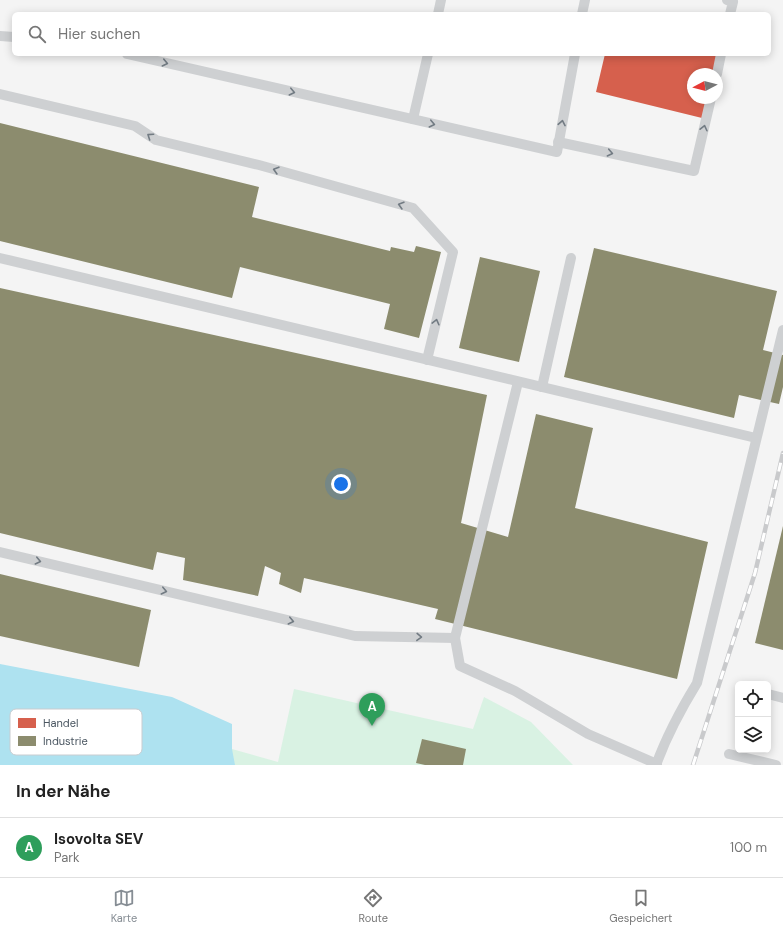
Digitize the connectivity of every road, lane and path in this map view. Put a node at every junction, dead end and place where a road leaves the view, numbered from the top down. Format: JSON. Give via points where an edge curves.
{"nodes":[{"id":1,"x":441,"y":0,"type":"edge"},
{"id":2,"x":585,"y":0,"type":"edge"},
{"id":3,"x":727,"y":0,"type":"edge"},
{"id":4,"x":438,"y":12,"type":"edge"},
{"id":5,"x":582,"y":12,"type":"edge"},
{"id":6,"x":730,"y":12,"type":"edge"},
{"id":7,"x":0,"y":36,"type":"edge"},
{"id":8,"x":12,"y":36,"type":"edge"},
{"id":9,"x":136,"y":56,"type":"edge"},
{"id":10,"x":428,"y":56,"type":"edge"},
{"id":11,"x":575,"y":56,"type":"edge"},
{"id":12,"x":720,"y":56,"type":"edge"},
{"id":13,"x":718,"y":68,"type":"edge"},
{"id":14,"x":0,"y":94,"type":"edge"},
{"id":15,"x":710,"y":104,"type":"edge"},
{"id":16,"x":413,"y":120,"type":"junction"},
{"id":17,"x":558,"y":142,"type":"junction"},
{"id":18,"x":0,"y":258,"type":"edge"},
{"id":19,"x":571,"y":258,"type":"dead end"},
{"id":20,"x":783,"y":330,"type":"edge"},
{"id":21,"x":427,"y":360,"type":"junction"},
{"id":22,"x":518,"y":382,"type":"junction"},
{"id":23,"x":542,"y":387,"type":"junction"},
{"id":24,"x":756,"y":438,"type":"junction"},
{"id":25,"x":0,"y":552,"type":"edge"},
{"id":26,"x":455,"y":638,"type":"junction"},
{"id":27,"x":771,"y":695,"type":"edge"},
{"id":28,"x":783,"y":698,"type":"edge"},
{"id":29,"x":729,"y":754,"type":"dead end"},
{"id":30,"x":657,"y":764,"type":"edge"},
{"id":31,"x":776,"y":765,"type":"edge"}],
"edges":[{"from":1,"to":4,"type":"lane"},
{"from":2,"to":5,"type":"lane"},
{"from":3,"to":6,"type":"lane","via":[[733,2]]},
{"from":7,"to":8,"type":"lane"},
{"from":9,"to":16,"type":"lane","one_way":true},
{"from":10,"to":16,"type":"lane"},
{"from":17,"to":11,"type":"lane","one_way":true},
{"from":12,"to":13,"type":"lane"},
{"from":21,"to":14,"type":"lane","one_way":true,"via":[[453,252],[413,208],[259,165],[156,140],[135,126]]},
{"from":17,"to":15,"type":"lane","one_way":true,"via":[[694,171]]},
{"from":16,"to":17,"type":"lane","one_way":true,"via":[[557,152]]},
{"from":18,"to":21,"type":"lane"},
{"from":19,"to":23,"type":"lane"},
{"from":20,"to":24,"type":"lane"},
{"from":21,"to":22,"type":"lane"},
{"from":22,"to":23,"type":"lane"},
{"from":22,"to":26,"type":"lane"},
{"from":23,"to":24,"type":"lane"},
{"from":24,"to":30,"type":"lane","via":[[697,683],[666,737]]},
{"from":25,"to":26,"type":"lane","one_way":true,"via":[[355,636]]},
{"from":26,"to":30,"type":"lane","via":[[460,666],[515,691],[588,734]]},
{"from":27,"to":28,"type":"lane"},
{"from":29,"to":31,"type":"lane"}]}
